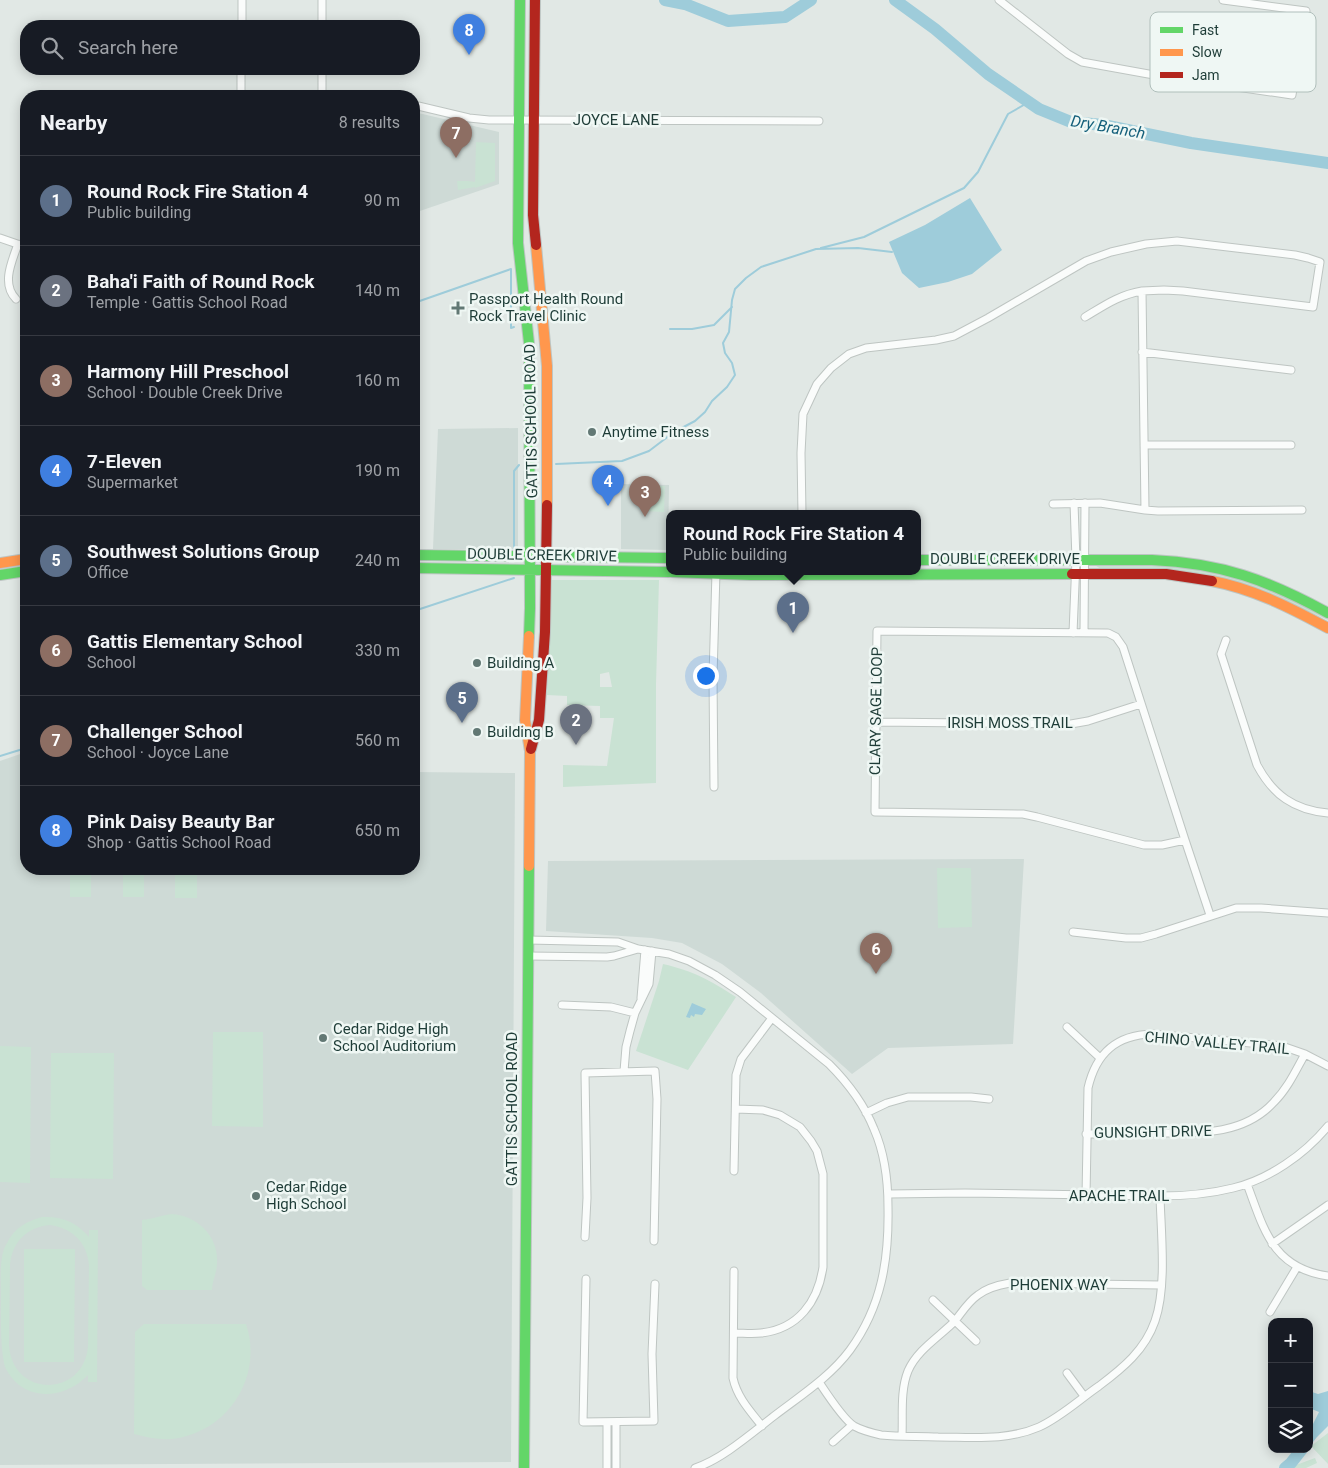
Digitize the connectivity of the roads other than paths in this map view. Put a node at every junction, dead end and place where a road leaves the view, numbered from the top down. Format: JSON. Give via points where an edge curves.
{"nodes":[{"id":1,"x":242,"y":0,"type":"edge"},
{"id":2,"x":322,"y":0,"type":"edge"},
{"id":3,"x":520,"y":0,"type":"edge"},
{"id":4,"x":535,"y":0,"type":"edge"},
{"id":5,"x":999,"y":0,"type":"edge"},
{"id":6,"x":1223,"y":0,"type":"edge"},
{"id":7,"x":1306,"y":12,"type":"edge"},
{"id":8,"x":242,"y":20,"type":"edge"},
{"id":9,"x":322,"y":20,"type":"edge"},
{"id":10,"x":1150,"y":73,"type":"edge"},
{"id":11,"x":241,"y":75,"type":"edge"},
{"id":12,"x":322,"y":75,"type":"edge"},
{"id":13,"x":241,"y":90,"type":"edge"},
{"id":14,"x":322,"y":90,"type":"edge"},
{"id":15,"x":1273,"y":92,"type":"edge"},
{"id":16,"x":1292,"y":92,"type":"edge"},
{"id":17,"x":420,"y":106,"type":"edge"},
{"id":18,"x":534,"y":119,"type":"junction"},
{"id":19,"x":519,"y":120,"type":"junction"},
{"id":20,"x":819,"y":121,"type":"dead end"},
{"id":21,"x":0,"y":238,"type":"edge"},
{"id":22,"x":18,"y":244,"type":"joint"},
{"id":23,"x":1142,"y":291,"type":"junction"},
{"id":24,"x":16,"y":299,"type":"dead end"},
{"id":25,"x":1085,"y":317,"type":"dead end"},
{"id":26,"x":1142,"y":352,"type":"junction"},
{"id":27,"x":1291,"y":370,"type":"dead end"},
{"id":28,"x":1144,"y":445,"type":"junction"},
{"id":29,"x":1291,"y":445,"type":"dead end"},
{"id":30,"x":1074,"y":503,"type":"junction"},
{"id":31,"x":1085,"y":503,"type":"junction"},
{"id":32,"x":1053,"y":504,"type":"dead end"},
{"id":33,"x":802,"y":510,"type":"edge"},
{"id":34,"x":1145,"y":510,"type":"junction"},
{"id":35,"x":1302,"y":510,"type":"dead end"},
{"id":36,"x":1075,"y":526,"type":"junction"},
{"id":37,"x":1085,"y":526,"type":"junction"},
{"id":38,"x":420,"y":555,"type":"edge"},
{"id":39,"x":529,"y":556,"type":"junction"},
{"id":40,"x":545,"y":557,"type":"junction"},
{"id":41,"x":666,"y":558,"type":"edge"},
{"id":42,"x":20,"y":560,"type":"edge"},
{"id":43,"x":921,"y":560,"type":"edge"},
{"id":44,"x":1080,"y":560,"type":"junction"},
{"id":45,"x":0,"y":563,"type":"edge"},
{"id":46,"x":420,"y":568,"type":"edge"},
{"id":47,"x":530,"y":570,"type":"junction"},
{"id":48,"x":546,"y":570,"type":"junction"},
{"id":49,"x":20,"y":572,"type":"edge"},
{"id":50,"x":666,"y":572,"type":"edge"},
{"id":51,"x":921,"y":573,"type":"edge"},
{"id":52,"x":1080,"y":573,"type":"junction"},
{"id":53,"x":0,"y":575,"type":"edge"},
{"id":54,"x":716,"y":575,"type":"edge"},
{"id":55,"x":1328,"y":613,"type":"edge"},
{"id":56,"x":1328,"y":628,"type":"edge"},
{"id":57,"x":1073,"y":633,"type":"junction"},
{"id":58,"x":1084,"y":633,"type":"junction"},
{"id":59,"x":1226,"y":640,"type":"dead end"},
{"id":60,"x":1141,"y":704,"type":"junction"},
{"id":61,"x":876,"y":722,"type":"junction"},
{"id":62,"x":530,"y":751,"type":"junction"},
{"id":63,"x":714,"y":787,"type":"dead end"},
{"id":64,"x":1328,"y":813,"type":"edge"},
{"id":65,"x":1185,"y":840,"type":"junction"},
{"id":66,"x":1328,"y":914,"type":"edge"},
{"id":67,"x":1210,"y":915,"type":"junction"},
{"id":68,"x":1073,"y":932,"type":"dead end"},
{"id":69,"x":528,"y":940,"type":"junction"},
{"id":70,"x":645,"y":950,"type":"junction"},
{"id":71,"x":528,"y":956,"type":"junction"},
{"id":72,"x":562,"y":1005,"type":"dead end"},
{"id":73,"x":635,"y":1013,"type":"junction"},
{"id":74,"x":772,"y":1018,"type":"junction"},
{"id":75,"x":1067,"y":1027,"type":"dead end"},
{"id":76,"x":1305,"y":1054,"type":"junction"},
{"id":77,"x":1100,"y":1058,"type":"junction"},
{"id":78,"x":1328,"y":1066,"type":"edge"},
{"id":79,"x":624,"y":1071,"type":"junction"},
{"id":80,"x":989,"y":1099,"type":"dead end"},
{"id":81,"x":736,"y":1108,"type":"junction"},
{"id":82,"x":866,"y":1112,"type":"junction"},
{"id":83,"x":1328,"y":1126,"type":"edge"},
{"id":84,"x":1086,"y":1134,"type":"junction"},
{"id":85,"x":734,"y":1171,"type":"dead end"},
{"id":86,"x":1247,"y":1184,"type":"junction"},
{"id":87,"x":888,"y":1194,"type":"junction"},
{"id":88,"x":1086,"y":1196,"type":"junction"},
{"id":89,"x":1160,"y":1196,"type":"junction"},
{"id":90,"x":1328,"y":1205,"type":"edge"},
{"id":91,"x":585,"y":1237,"type":"dead end"},
{"id":92,"x":654,"y":1241,"type":"dead end"},
{"id":93,"x":1272,"y":1244,"type":"junction"},
{"id":94,"x":1297,"y":1267,"type":"junction"},
{"id":95,"x":734,"y":1271,"type":"dead end"},
{"id":96,"x":1328,"y":1276,"type":"edge"},
{"id":97,"x":586,"y":1279,"type":"dead end"},
{"id":98,"x":655,"y":1284,"type":"dead end"},
{"id":99,"x":1161,"y":1285,"type":"junction"},
{"id":100,"x":933,"y":1300,"type":"dead end"},
{"id":101,"x":1270,"y":1312,"type":"dead end"},
{"id":102,"x":955,"y":1320,"type":"junction"},
{"id":103,"x":734,"y":1333,"type":"junction"},
{"id":104,"x":976,"y":1342,"type":"dead end"},
{"id":105,"x":1067,"y":1374,"type":"dead end"},
{"id":106,"x":819,"y":1382,"type":"junction"},
{"id":107,"x":1084,"y":1396,"type":"junction"},
{"id":108,"x":607,"y":1422,"type":"junction"},
{"id":109,"x":616,"y":1422,"type":"junction"},
{"id":110,"x":852,"y":1425,"type":"junction"},
{"id":111,"x":762,"y":1426,"type":"junction"},
{"id":112,"x":902,"y":1436,"type":"junction"},
{"id":113,"x":833,"y":1442,"type":"dead end"},
{"id":114,"x":524,"y":1468,"type":"edge"},
{"id":115,"x":607,"y":1468,"type":"edge"},
{"id":116,"x":616,"y":1468,"type":"edge"},
{"id":117,"x":695,"y":1468,"type":"edge"}],
"edges":[{"from":1,"to":8,"type":"street"},
{"from":2,"to":9,"type":"street"},
{"from":3,"to":19,"type":"main road","name":"GATTIS SCHOOL ROAD"},
{"from":4,"to":18,"type":"main road","name":"GATTIS SCHOOL ROAD"},
{"from":5,"to":10,"type":"street","via":[[1068,54],[1087,63]]},
{"from":6,"to":7,"type":"street"},
{"from":11,"to":13,"type":"street"},
{"from":12,"to":14,"type":"street"},
{"from":15,"to":16,"type":"street","via":[[1292,95]]},
{"from":17,"to":19,"type":"street","name":"JOYCE LANE","via":[[469,118]]},
{"from":18,"to":19,"type":"street","name":"JOYCE LANE"},
{"from":18,"to":20,"type":"street","name":"JOYCE LANE"},
{"from":18,"to":40,"type":"main road","name":"GATTIS SCHOOL ROAD","via":[[533,215],[547,366]]},
{"from":19,"to":39,"type":"main road","name":"GATTIS SCHOOL ROAD","via":[[518,243],[529,343]]},
{"from":21,"to":22,"type":"street"},
{"from":22,"to":24,"type":"street","via":[[8,279],[8,287]]},
{"from":23,"to":25,"type":"street","via":[[1127,293]]},
{"from":23,"to":26,"type":"street"},
{"from":23,"to":33,"type":"street","via":[[1183,291],[1313,307],[1320,262],[1295,255],[1177,241],[1146,244],[1086,261],[954,336],[866,348],[849,354],[817,384],[803,414]]},
{"from":26,"to":27,"type":"street"},
{"from":26,"to":28,"type":"street"},
{"from":28,"to":29,"type":"street"},
{"from":28,"to":34,"type":"street"},
{"from":30,"to":31,"type":"street"},
{"from":30,"to":32,"type":"street"},
{"from":30,"to":36,"type":"street"},
{"from":31,"to":34,"type":"street"},
{"from":31,"to":37,"type":"street"},
{"from":34,"to":35,"type":"street"},
{"from":36,"to":37,"type":"street"},
{"from":36,"to":44,"type":"street"},
{"from":37,"to":44,"type":"street"},
{"from":38,"to":39,"type":"main road","name":"DOUBLE CREEK DRIVE"},
{"from":39,"to":40,"type":"main road","name":"DOUBLE CREEK DRIVE"},
{"from":39,"to":47,"type":"main road","name":"GATTIS SCHOOL ROAD"},
{"from":40,"to":41,"type":"main road","name":"DOUBLE CREEK DRIVE"},
{"from":40,"to":48,"type":"main road","name":"GATTIS SCHOOL ROAD"},
{"from":42,"to":45,"type":"main road"},
{"from":43,"to":44,"type":"main road","name":"DOUBLE CREEK DRIVE"},
{"from":44,"to":52,"type":"street"},
{"from":44,"to":55,"type":"main road","name":"DOUBLE CREEK DRIVE","via":[[1197,563],[1271,584]]},
{"from":46,"to":47,"type":"main road","name":"DOUBLE CREEK DRIVE"},
{"from":47,"to":48,"type":"main road","name":"DOUBLE CREEK DRIVE"},
{"from":47,"to":62,"type":"main road","name":"GATTIS SCHOOL ROAD","via":[[525,720]]},
{"from":48,"to":50,"type":"main road","name":"DOUBLE CREEK DRIVE"},
{"from":48,"to":62,"type":"main road","name":"GATTIS SCHOOL ROAD","via":[[540,720]]},
{"from":49,"to":53,"type":"main road"},
{"from":51,"to":52,"type":"main road","name":"DOUBLE CREEK DRIVE"},
{"from":52,"to":56,"type":"main road","name":"DOUBLE CREEK DRIVE","via":[[1205,578],[1240,587]]},
{"from":52,"to":57,"type":"street"},
{"from":52,"to":58,"type":"street"},
{"from":54,"to":63,"type":"street"},
{"from":57,"to":58,"type":"street","name":"CLARY SAGE LOOP"},
{"from":57,"to":61,"type":"street","name":"CLARY SAGE LOOP","via":[[877,631]]},
{"from":58,"to":60,"type":"street","name":"CLARY SAGE LOOP","via":[[1108,633],[1120,641]]},
{"from":59,"to":64,"type":"street","via":[[1220,654],[1264,778],[1271,788],[1291,803],[1306,810]]},
{"from":60,"to":61,"type":"street","name":"IRISH MOSS TRAIL","via":[[1071,724]]},
{"from":60,"to":65,"type":"street","name":"CLARY SAGE LOOP"},
{"from":61,"to":65,"type":"street","name":"CLARY SAGE LOOP","via":[[875,812],[1024,814],[1144,846]]},
{"from":62,"to":69,"type":"main road","name":"GATTIS SCHOOL ROAD"},
{"from":65,"to":67,"type":"street","name":"CLARY SAGE LOOP"},
{"from":66,"to":67,"type":"street","via":[[1248,907]]},
{"from":67,"to":68,"type":"street","via":[[1141,938]]},
{"from":69,"to":70,"type":"street","via":[[613,941]]},
{"from":69,"to":71,"type":"main road","name":"GATTIS SCHOOL ROAD"},
{"from":70,"to":71,"type":"street","via":[[607,957]]},
{"from":70,"to":73,"type":"street","via":[[649,984]]},
{"from":70,"to":74,"type":"street","via":[[689,961],[733,988]]},
{"from":71,"to":114,"type":"main road","name":"GATTIS SCHOOL ROAD"},
{"from":72,"to":73,"type":"street","via":[[611,1007]]},
{"from":73,"to":79,"type":"street","via":[[626,1047]]},
{"from":74,"to":81,"type":"street","via":[[741,1059],[736,1075]]},
{"from":74,"to":82,"type":"street","via":[[829,1064]]},
{"from":75,"to":77,"type":"street"},
{"from":76,"to":77,"type":"street","name":"CHINO VALLEY TRAIL","via":[[1282,1046],[1147,1034],[1121,1040]]},
{"from":76,"to":78,"type":"street","name":"CHINO VALLEY TRAIL"},
{"from":76,"to":84,"type":"street","name":"GUNSIGHT DRIVE","via":[[1284,1092],[1274,1103],[1251,1120],[1229,1129],[1204,1133]]},
{"from":77,"to":84,"type":"street","name":"CHINO VALLEY TRAIL","via":[[1088,1088]]},
{"from":79,"to":91,"type":"street","via":[[585,1073]]},
{"from":79,"to":92,"type":"street","via":[[655,1071]]},
{"from":80,"to":82,"type":"street","via":[[908,1097]]},
{"from":81,"to":85,"type":"street"},
{"from":81,"to":103,"type":"street","via":[[780,1115],[800,1128],[812,1141],[823,1174],[823,1258],[818,1290],[802,1314],[773,1331]]},
{"from":82,"to":87,"type":"street","via":[[885,1162]]},
{"from":83,"to":86,"type":"street","name":"APACHE TRAIL","via":[[1296,1157]]},
{"from":84,"to":88,"type":"street","name":"CHINO VALLEY TRAIL"},
{"from":86,"to":89,"type":"street","name":"APACHE TRAIL","via":[[1210,1193]]},
{"from":86,"to":93,"type":"street"},
{"from":87,"to":88,"type":"street","name":"APACHE TRAIL"},
{"from":87,"to":106,"type":"street","via":[[887,1254],[876,1302],[850,1351]]},
{"from":88,"to":89,"type":"street","name":"APACHE TRAIL"},
{"from":89,"to":99,"type":"street"},
{"from":90,"to":93,"type":"street"},
{"from":93,"to":94,"type":"street"},
{"from":94,"to":96,"type":"street"},
{"from":94,"to":101,"type":"street"},
{"from":95,"to":103,"type":"street"},
{"from":97,"to":108,"type":"street","via":[[583,1422]]},
{"from":98,"to":109,"type":"street","via":[[654,1420]]},
{"from":99,"to":102,"type":"street","name":"PHOENIX WAY","via":[[1004,1284],[979,1294]]},
{"from":99,"to":107,"type":"street","via":[[1155,1321],[1144,1343],[1128,1363]]},
{"from":100,"to":102,"type":"street"},
{"from":102,"to":104,"type":"street"},
{"from":102,"to":112,"type":"street","name":"PHOENIX WAY","via":[[919,1355],[908,1372]]},
{"from":103,"to":111,"type":"street","via":[[732,1373],[735,1387]]},
{"from":105,"to":107,"type":"street"},
{"from":106,"to":110,"type":"street"},
{"from":106,"to":111,"type":"street"},
{"from":107,"to":112,"type":"street","via":[[1050,1421],[1018,1434],[994,1438]]},
{"from":108,"to":109,"type":"street"},
{"from":108,"to":115,"type":"street"},
{"from":109,"to":116,"type":"street"},
{"from":110,"to":112,"type":"street","via":[[871,1433]]},
{"from":110,"to":113,"type":"street"},
{"from":111,"to":117,"type":"street","via":[[718,1457]]}]}
